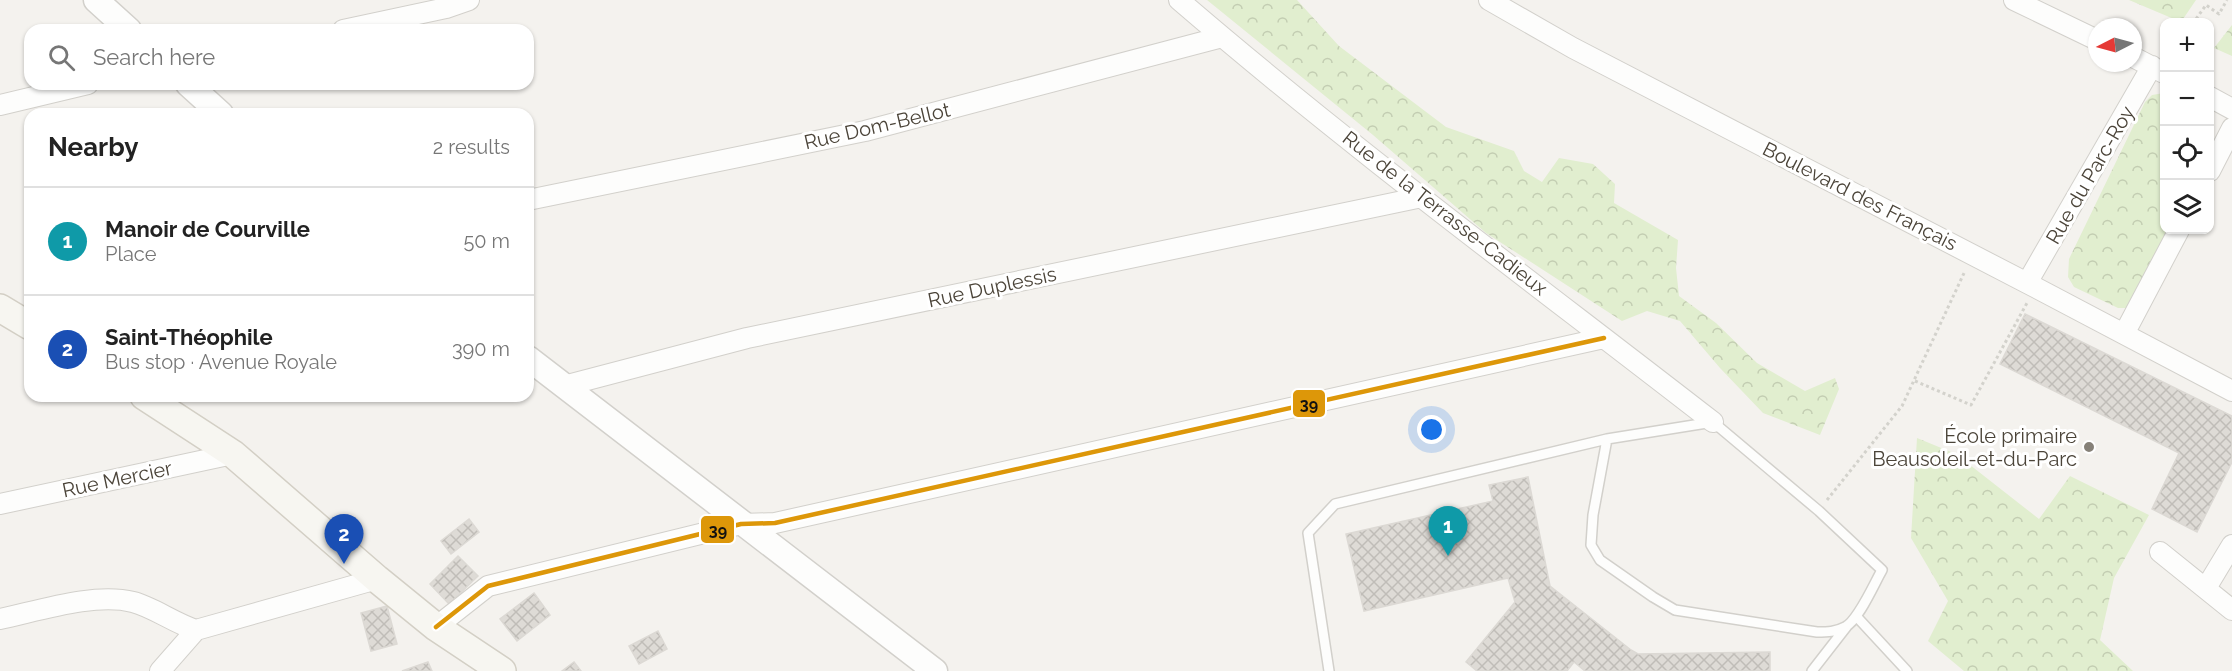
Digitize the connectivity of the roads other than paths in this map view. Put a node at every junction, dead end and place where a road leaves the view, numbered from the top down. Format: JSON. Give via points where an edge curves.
{"nodes":[{"id":1,"x":96,"y":0,"type":"edge"},
{"id":2,"x":470,"y":0,"type":"edge"},
{"id":3,"x":1179,"y":0,"type":"edge"},
{"id":4,"x":1489,"y":0,"type":"edge"},
{"id":5,"x":2014,"y":0,"type":"edge"},
{"id":6,"x":122,"y":24,"type":"edge"},
{"id":7,"x":371,"y":24,"type":"edge"},
{"id":8,"x":2088,"y":36,"type":"edge"},
{"id":9,"x":1222,"y":37,"type":"junction"},
{"id":10,"x":2142,"y":62,"type":"edge"},
{"id":11,"x":2158,"y":70,"type":"edge"},
{"id":12,"x":63,"y":90,"type":"edge"},
{"id":13,"x":195,"y":90,"type":"edge"},
{"id":14,"x":2214,"y":99,"type":"edge"},
{"id":15,"x":0,"y":105,"type":"edge"},
{"id":16,"x":214,"y":108,"type":"edge"},
{"id":17,"x":2232,"y":110,"type":"edge"},
{"id":18,"x":2232,"y":128,"type":"edge"},
{"id":19,"x":2214,"y":163,"type":"edge"},
{"id":20,"x":1422,"y":196,"type":"junction"},
{"id":21,"x":534,"y":199,"type":"edge"},
{"id":22,"x":2177,"y":234,"type":"edge"},
{"id":23,"x":2032,"y":285,"type":"junction"},
{"id":24,"x":0,"y":308,"type":"edge"},
{"id":25,"x":24,"y":322,"type":"edge"},
{"id":26,"x":2124,"y":334,"type":"junction"},
{"id":27,"x":1604,"y":338,"type":"junction"},
{"id":28,"x":534,"y":363,"type":"edge"},
{"id":29,"x":564,"y":386,"type":"junction"},
{"id":30,"x":2232,"y":391,"type":"edge"},
{"id":31,"x":153,"y":402,"type":"edge"},
{"id":32,"x":1713,"y":422,"type":"junction"},
{"id":33,"x":1607,"y":439,"type":"junction"},
{"id":34,"x":233,"y":454,"type":"junction"},
{"id":35,"x":0,"y":504,"type":"edge"},
{"id":36,"x":741,"y":524,"type":"junction"},
{"id":37,"x":2232,"y":545,"type":"edge"},
{"id":38,"x":2160,"y":552,"type":"dead end"},
{"id":39,"x":377,"y":579,"type":"junction"},
{"id":40,"x":2206,"y":588,"type":"junction"},
{"id":41,"x":2232,"y":610,"type":"edge"},
{"id":42,"x":1856,"y":616,"type":"junction"},
{"id":43,"x":0,"y":619,"type":"edge"},
{"id":44,"x":1848,"y":626,"type":"junction"},
{"id":45,"x":436,"y":627,"type":"junction"},
{"id":46,"x":196,"y":630,"type":"junction"},
{"id":47,"x":160,"y":671,"type":"edge"},
{"id":48,"x":502,"y":671,"type":"edge"},
{"id":49,"x":935,"y":671,"type":"edge"},
{"id":50,"x":1329,"y":671,"type":"edge"},
{"id":51,"x":1812,"y":671,"type":"edge"},
{"id":52,"x":1907,"y":671,"type":"edge"}],
"edges":[{"from":1,"to":6,"type":"street"},
{"from":2,"to":7,"type":"street"},
{"from":3,"to":9,"type":"street","name":"Rue de la Terrasse-Cadieux"},
{"from":4,"to":23,"type":"street","name":"Boulevard des Français","via":[[1584,54]]},
{"from":5,"to":8,"type":"street"},
{"from":9,"to":20,"type":"street","name":"Rue de la Terrasse-Cadieux"},
{"from":9,"to":21,"type":"street","name":"Rue Dom-Bellot","via":[[865,131]]},
{"from":10,"to":11,"type":"street"},
{"from":11,"to":23,"type":"street","name":"Rue du Parc-Roy"},
{"from":12,"to":15,"type":"street"},
{"from":13,"to":16,"type":"street"},
{"from":14,"to":17,"type":"street"},
{"from":18,"to":19,"type":"street"},
{"from":20,"to":27,"type":"street","name":"Rue de la Terrasse-Cadieux"},
{"from":20,"to":29,"type":"street","name":"Rue Duplessis","via":[[759,336]]},
{"from":22,"to":26,"type":"street"},
{"from":23,"to":26,"type":"street","name":"Boulevard des Français"},
{"from":24,"to":25,"type":"main road"},
{"from":26,"to":30,"type":"street","name":"Boulevard des Français"},
{"from":27,"to":32,"type":"street","name":"Rue de la Terrasse-Cadieux"},
{"from":27,"to":36,"type":"street","via":[[775,523]]},
{"from":28,"to":29,"type":"street"},
{"from":29,"to":36,"type":"street"},
{"from":31,"to":34,"type":"main road"},
{"from":32,"to":33,"type":"lane"},
{"from":32,"to":42,"type":"lane","via":[[1882,570]]},
{"from":33,"to":44,"type":"lane","via":[[1591,545],[1600,560],[1675,610],[1817,632]]},
{"from":33,"to":50,"type":"lane","via":[[1335,504],[1308,533]]},
{"from":34,"to":35,"type":"street","name":"Rue Mercier"},
{"from":34,"to":39,"type":"main road"},
{"from":36,"to":45,"type":"street","via":[[488,586]]},
{"from":36,"to":49,"type":"street"},
{"from":37,"to":40,"type":"street"},
{"from":38,"to":40,"type":"street"},
{"from":39,"to":45,"type":"main road"},
{"from":39,"to":46,"type":"street"},
{"from":40,"to":41,"type":"street"},
{"from":42,"to":44,"type":"lane"},
{"from":42,"to":52,"type":"lane"},
{"from":43,"to":46,"type":"street","via":[[113,598],[135,602]]},
{"from":44,"to":51,"type":"lane"},
{"from":45,"to":48,"type":"main road"},
{"from":46,"to":47,"type":"street"}]}
